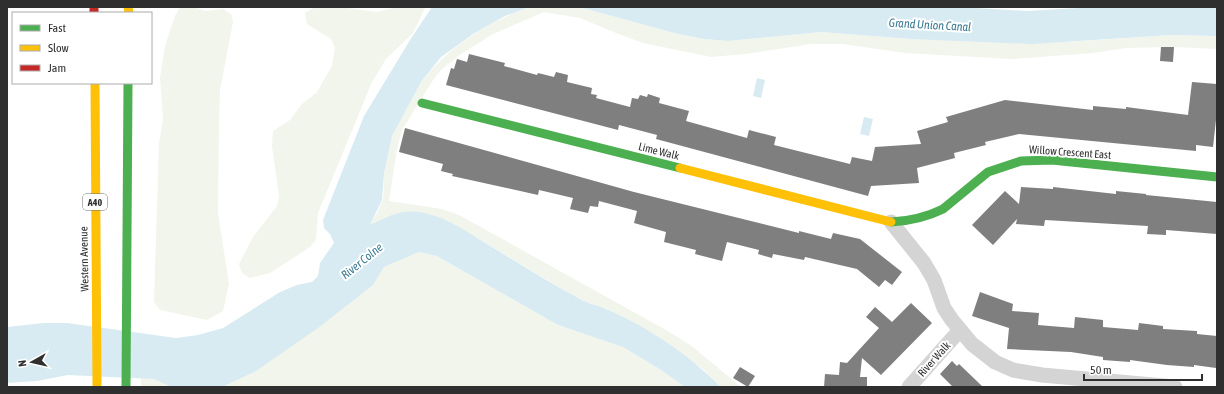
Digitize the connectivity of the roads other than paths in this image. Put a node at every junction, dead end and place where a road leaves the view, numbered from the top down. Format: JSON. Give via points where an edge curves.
{"nodes":[{"id":1,"x":95,"y":84,"type":"edge"},
{"id":2,"x":128,"y":84,"type":"edge"},
{"id":3,"x":422,"y":103,"type":"dead end"},
{"id":4,"x":1217,"y":177,"type":"edge"},
{"id":5,"x":891,"y":222,"type":"junction"},
{"id":6,"x":960,"y":330,"type":"junction"},
{"id":7,"x":97,"y":387,"type":"edge"},
{"id":8,"x":126,"y":387,"type":"edge"},
{"id":9,"x":909,"y":387,"type":"edge"},
{"id":10,"x":1176,"y":387,"type":"edge"}],
"edges":[{"from":1,"to":7,"type":"main road","name":"Western Avenue","number":"A40"},
{"from":2,"to":8,"type":"main road"},
{"from":3,"to":5,"type":"main road","name":"Lime Walk"},
{"from":4,"to":5,"type":"main road","name":"Willow Crescent East","via":[[1052,160],[1021,161],[988,172],[936,213]]},
{"from":5,"to":6,"type":"street","via":[[924,263],[934,280],[944,308]]},
{"from":6,"to":9,"type":"street","name":"River Walk"},
{"from":6,"to":10,"type":"street","via":[[985,355],[1012,370],[1042,376]]}]}
